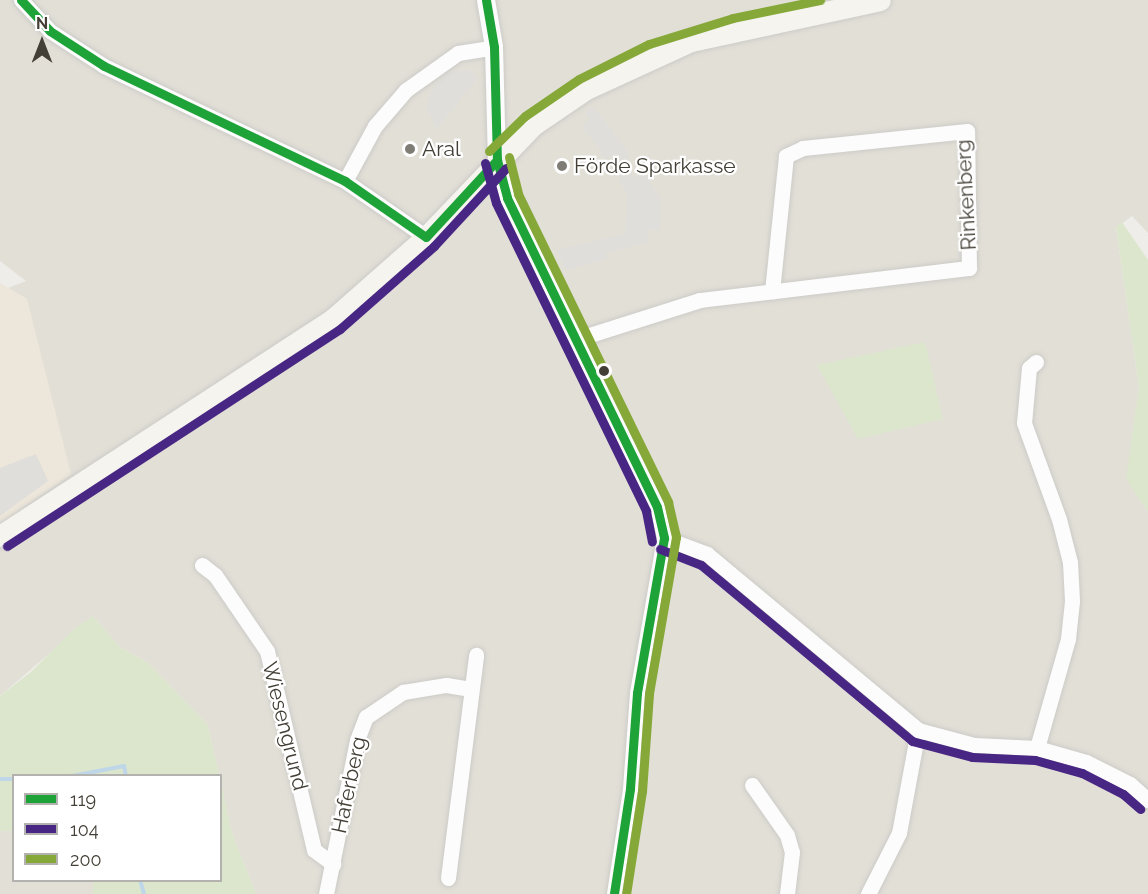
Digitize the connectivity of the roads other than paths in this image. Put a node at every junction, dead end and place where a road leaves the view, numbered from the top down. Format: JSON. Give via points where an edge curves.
{"nodes":[{"id":1,"x":21,"y":0,"type":"edge"},
{"id":2,"x":486,"y":0,"type":"edge"},
{"id":3,"x":880,"y":0,"type":"edge"},
{"id":4,"x":494,"y":48,"type":"junction"},
{"id":5,"x":497,"y":160,"type":"junction"},
{"id":6,"x":345,"y":181,"type":"junction"},
{"id":7,"x":426,"y":237,"type":"junction"},
{"id":8,"x":772,"y":291,"type":"junction"},
{"id":9,"x":577,"y":339,"type":"junction"},
{"id":10,"x":1036,"y":362,"type":"dead end"},
{"id":11,"x":0,"y":536,"type":"edge"},
{"id":12,"x":664,"y":538,"type":"junction"},
{"id":13,"x":202,"y":565,"type":"dead end"},
{"id":14,"x":476,"y":655,"type":"dead end"},
{"id":15,"x":470,"y":689,"type":"junction"},
{"id":16,"x":918,"y":730,"type":"junction"},
{"id":17,"x":1037,"y":748,"type":"junction"},
{"id":18,"x":752,"y":785,"type":"dead end"},
{"id":19,"x":1148,"y":800,"type":"edge"},
{"id":20,"x":333,"y":864,"type":"junction"},
{"id":21,"x":448,"y":878,"type":"dead end"},
{"id":22,"x":326,"y":894,"type":"edge"},
{"id":23,"x":614,"y":894,"type":"edge"},
{"id":24,"x":787,"y":894,"type":"edge"},
{"id":25,"x":868,"y":894,"type":"edge"}],
"edges":[{"from":1,"to":6,"type":"street","via":[[50,31],[104,66]]},
{"from":2,"to":4,"type":"street"},
{"from":3,"to":5,"type":"main road","via":[[737,28],[654,55],[586,88],[533,125]]},
{"from":4,"to":5,"type":"street"},
{"from":4,"to":6,"type":"street","via":[[458,53],[406,90],[375,126]]},
{"from":5,"to":7,"type":"main road"},
{"from":5,"to":9,"type":"street","via":[[507,198]]},
{"from":6,"to":7,"type":"street"},
{"from":7,"to":11,"type":"main road","via":[[333,319]]},
{"from":8,"to":8,"type":"street","name":"Rinkenberg","via":[[969,268],[968,131],[804,148],[786,156]]},
{"from":8,"to":9,"type":"street","name":"Rinkenberg","via":[[700,300]]},
{"from":9,"to":12,"type":"street","via":[[657,507]]},
{"from":10,"to":17,"type":"street","via":[[1029,368],[1024,423],[1059,519],[1070,562],[1072,601],[1068,639]]},
{"from":12,"to":16,"type":"street","via":[[707,554]]},
{"from":12,"to":23,"type":"street","via":[[637,693],[630,789]]},
{"from":13,"to":20,"type":"street","name":"Wiesengrund","via":[[215,575],[267,651],[314,850]]},
{"from":14,"to":15,"type":"street"},
{"from":15,"to":20,"type":"street","name":"Haferberg","via":[[446,685],[403,692],[366,717],[357,740]]},
{"from":15,"to":21,"type":"street"},
{"from":16,"to":17,"type":"street","via":[[974,745]]},
{"from":16,"to":25,"type":"street","via":[[899,833]]},
{"from":17,"to":19,"type":"street","via":[[1086,762],[1130,784]]},
{"from":18,"to":24,"type":"street","via":[[787,835],[792,852]]},
{"from":20,"to":22,"type":"street","name":"Haferberg"}]}
